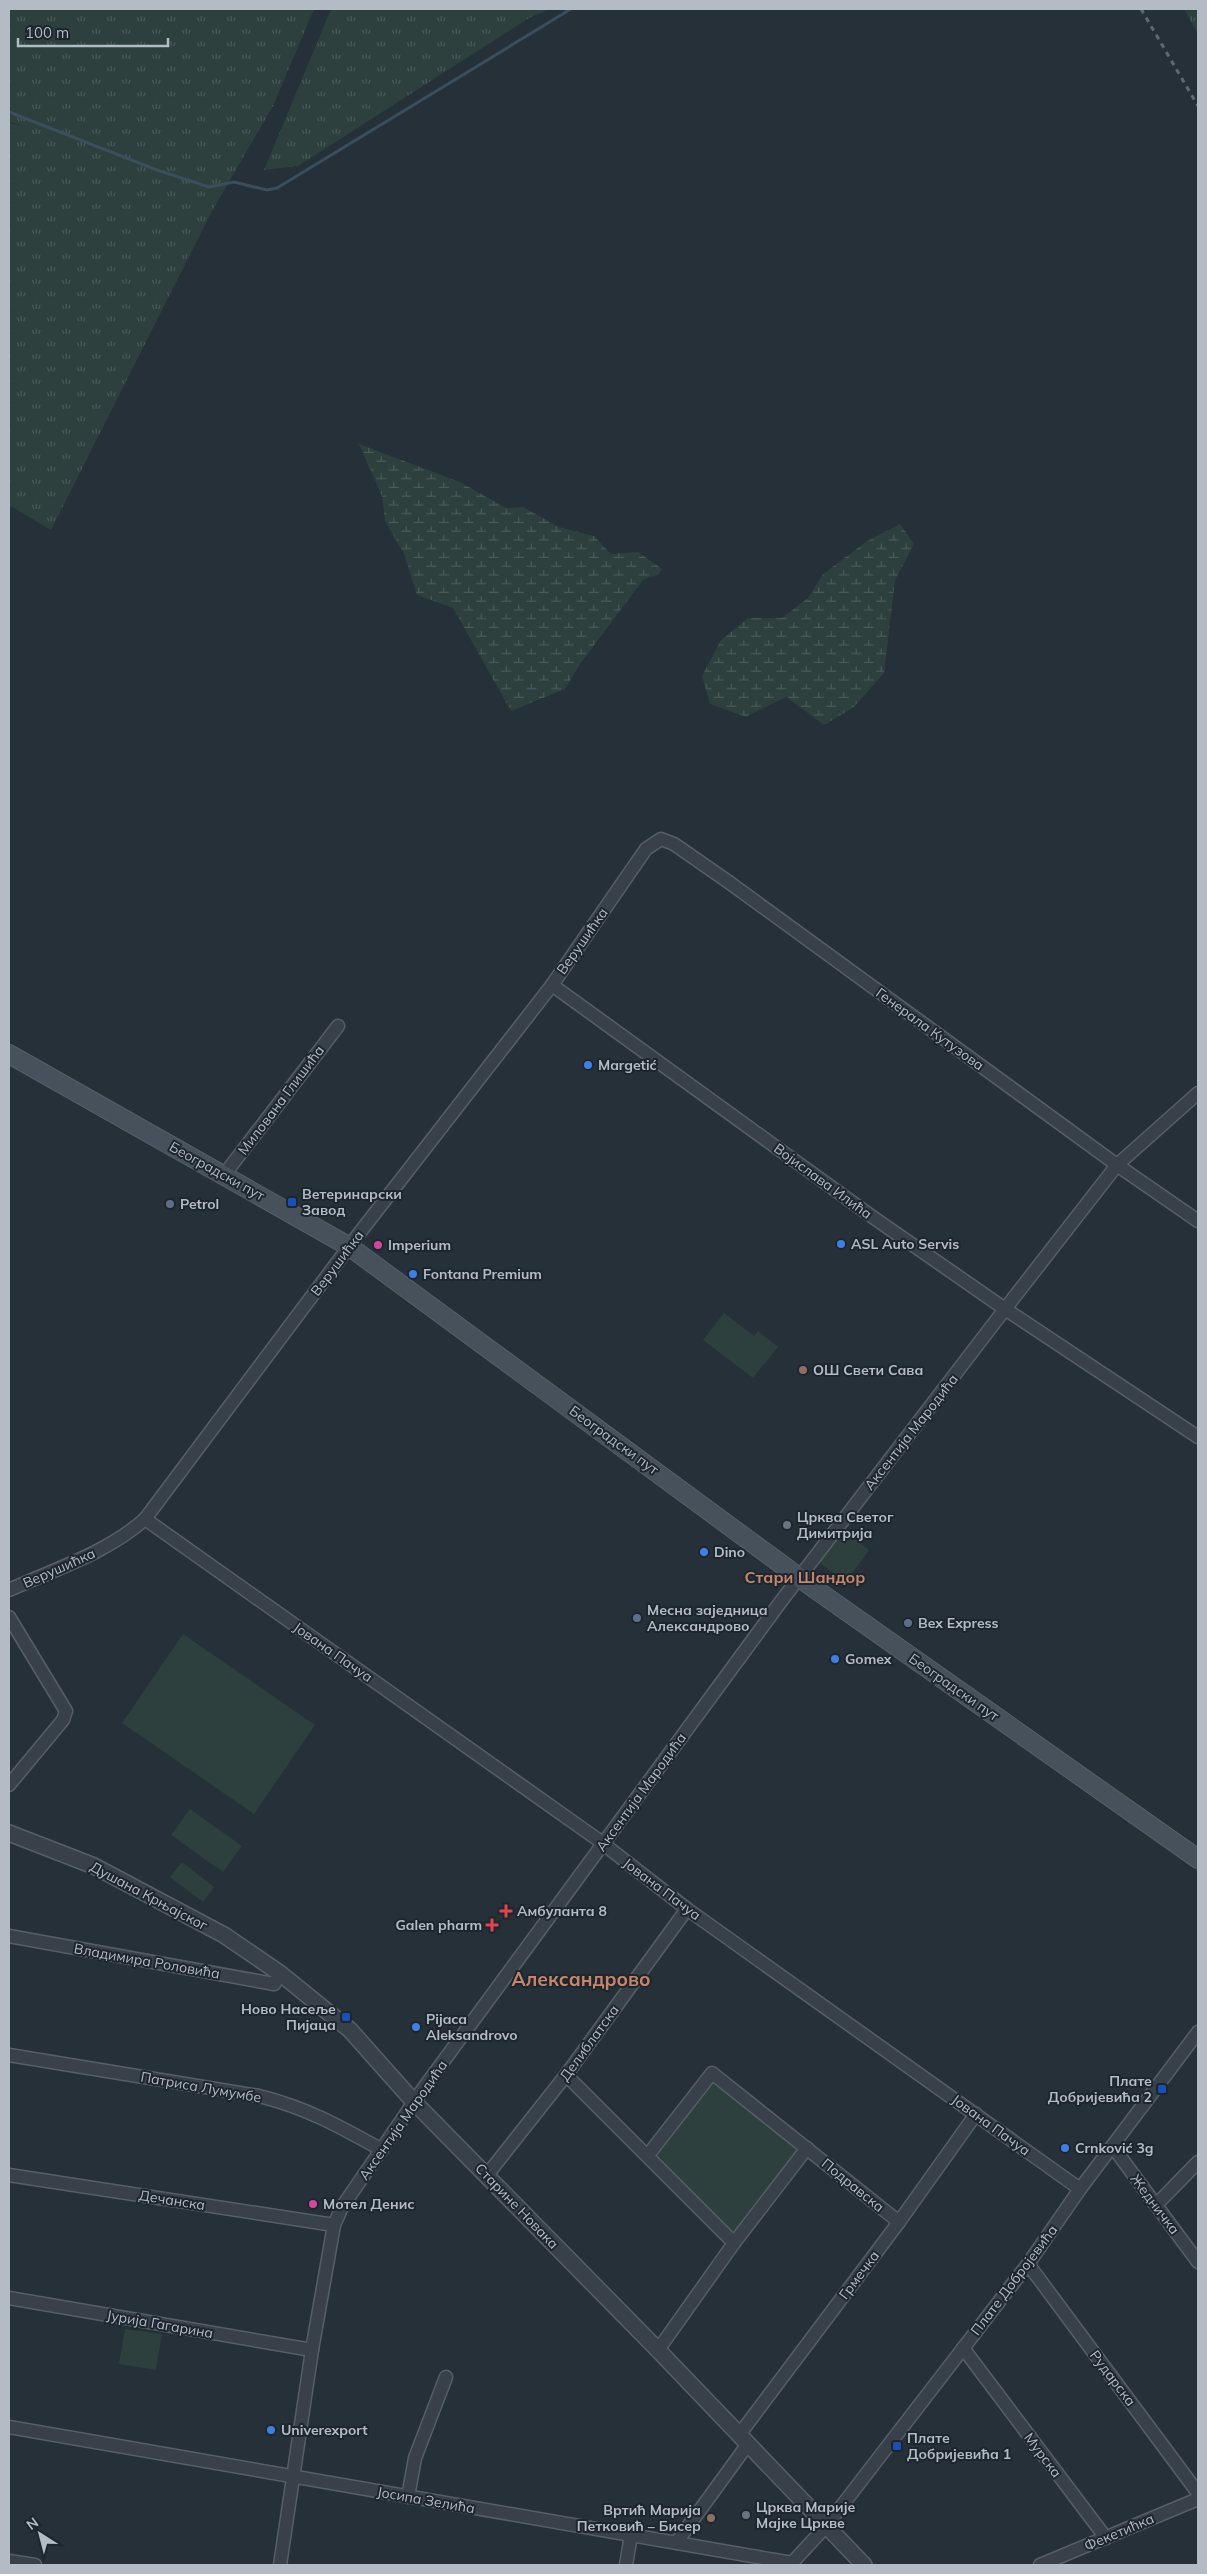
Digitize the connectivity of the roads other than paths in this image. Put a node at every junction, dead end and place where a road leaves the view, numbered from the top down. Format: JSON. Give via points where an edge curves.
{"nodes":[{"id":1,"x":660,"y":839,"type":"joint"},
{"id":2,"x":552,"y":985,"type":"junction"},
{"id":3,"x":338,"y":1026,"type":"dead end"},
{"id":4,"x":9,"y":1054,"type":"edge"},
{"id":5,"x":1198,"y":1093,"type":"edge"},
{"id":6,"x":1117,"y":1165,"type":"junction"},
{"id":7,"x":224,"y":1175,"type":"junction"},
{"id":8,"x":1198,"y":1221,"type":"edge"},
{"id":9,"x":350,"y":1247,"type":"junction"},
{"id":10,"x":1005,"y":1309,"type":"junction"},
{"id":11,"x":1198,"y":1437,"type":"edge"},
{"id":12,"x":145,"y":1519,"type":"junction"},
{"id":13,"x":799,"y":1578,"type":"junction"},
{"id":14,"x":9,"y":1590,"type":"edge"},
{"id":15,"x":9,"y":1617,"type":"edge"},
{"id":16,"x":9,"y":1785,"type":"edge"},
{"id":17,"x":9,"y":1833,"type":"edge"},
{"id":18,"x":603,"y":1844,"type":"junction"},
{"id":19,"x":1198,"y":1859,"type":"edge"},
{"id":20,"x":687,"y":1909,"type":"junction"},
{"id":21,"x":9,"y":1936,"type":"edge"},
{"id":22,"x":281,"y":1974,"type":"junction"},
{"id":23,"x":1198,"y":2032,"type":"edge"},
{"id":24,"x":9,"y":2055,"type":"edge"},
{"id":25,"x":566,"y":2075,"type":"junction"},
{"id":26,"x":414,"y":2102,"type":"junction"},
{"id":27,"x":976,"y":2114,"type":"junction"},
{"id":28,"x":1113,"y":2146,"type":"junction"},
{"id":29,"x":807,"y":2148,"type":"junction"},
{"id":30,"x":382,"y":2150,"type":"junction"},
{"id":31,"x":648,"y":2155,"type":"junction"},
{"id":32,"x":1198,"y":2162,"type":"edge"},
{"id":33,"x":9,"y":2175,"type":"edge"},
{"id":34,"x":488,"y":2175,"type":"junction"},
{"id":35,"x":1080,"y":2189,"type":"junction"},
{"id":36,"x":1156,"y":2205,"type":"junction"},
{"id":37,"x":899,"y":2222,"type":"junction"},
{"id":38,"x":334,"y":2225,"type":"junction"},
{"id":39,"x":734,"y":2243,"type":"junction"},
{"id":40,"x":1198,"y":2262,"type":"edge"},
{"id":41,"x":1028,"y":2264,"type":"junction"},
{"id":42,"x":9,"y":2298,"type":"edge"},
{"id":43,"x":963,"y":2348,"type":"junction"},
{"id":44,"x":312,"y":2350,"type":"junction"},
{"id":45,"x":658,"y":2350,"type":"junction"},
{"id":46,"x":446,"y":2377,"type":"dead end"},
{"id":47,"x":9,"y":2427,"type":"edge"},
{"id":48,"x":744,"y":2439,"type":"junction"},
{"id":49,"x":294,"y":2478,"type":"junction"},
{"id":50,"x":1198,"y":2492,"type":"edge"},
{"id":51,"x":408,"y":2497,"type":"junction"},
{"id":52,"x":1198,"y":2499,"type":"edge"},
{"id":53,"x":827,"y":2525,"type":"junction"},
{"id":54,"x":631,"y":2535,"type":"junction"},
{"id":55,"x":1106,"y":2538,"type":"junction"},
{"id":56,"x":676,"y":2543,"type":"junction"},
{"id":57,"x":9,"y":2561,"type":"edge"},
{"id":58,"x":35,"y":2565,"type":"edge"},
{"id":59,"x":280,"y":2565,"type":"edge"},
{"id":60,"x":626,"y":2565,"type":"edge"},
{"id":61,"x":864,"y":2565,"type":"edge"},
{"id":62,"x":1040,"y":2565,"type":"edge"}],
"edges":[{"from":1,"to":2,"type":"street","name":"Верушићка","via":[[646,849]]},
{"from":1,"to":6,"type":"street","name":"Генерала Кутузова","via":[[674,844],[730,883]]},
{"from":2,"to":9,"type":"street","name":"Верушићка"},
{"from":2,"to":10,"type":"street","name":"Војислава Илића"},
{"from":3,"to":7,"type":"street","name":"Милована Глишића"},
{"from":4,"to":7,"type":"main road","name":"Београдски пут"},
{"from":5,"to":6,"type":"street","name":"Аксентија Мародића"},
{"from":6,"to":8,"type":"street","name":"Генерала Кутузова"},
{"from":6,"to":10,"type":"street","name":"Аксентија Мародића"},
{"from":7,"to":9,"type":"main road","name":"Београдски пут"},
{"from":9,"to":12,"type":"street","name":"Верушићка"},
{"from":9,"to":13,"type":"main road","name":"Београдски пут"},
{"from":10,"to":11,"type":"street","name":"Војислава Илића"},
{"from":10,"to":13,"type":"street","name":"Аксентија Мародића"},
{"from":12,"to":14,"type":"street","name":"Верушићка","via":[[108,1546]]},
{"from":12,"to":18,"type":"street","name":"Јована Пачуа"},
{"from":13,"to":18,"type":"street","name":"Аксентија Мародића"},
{"from":13,"to":19,"type":"main road","name":"Београдски пут"},
{"from":15,"to":16,"type":"street","via":[[66,1713]]},
{"from":17,"to":22,"type":"street","name":"Душана Крњајског","via":[[94,1866],[224,1935]]},
{"from":18,"to":20,"type":"street","name":"Јована Пачуа"},
{"from":18,"to":26,"type":"street","name":"Аксентија Мародића"},
{"from":20,"to":25,"type":"street","name":"Делиблатска"},
{"from":20,"to":27,"type":"street","name":"Јована Пачуа"},
{"from":21,"to":22,"type":"street","name":"Владимира Роловића","via":[[274,1984]]},
{"from":22,"to":26,"type":"street","name":"Старине Новака","via":[[350,2030]]},
{"from":23,"to":28,"type":"street","name":"Плате Добројевића"},
{"from":24,"to":30,"type":"street","name":"Патриса Лумумбе","via":[[259,2096],[294,2105]]},
{"from":25,"to":31,"type":"street"},
{"from":25,"to":34,"type":"street","name":"Делиблатска"},
{"from":26,"to":30,"type":"street","name":"Аксентија Мародића"},
{"from":26,"to":34,"type":"street","name":"Старине Новака"},
{"from":27,"to":35,"type":"street","name":"Јована Пачуа"},
{"from":27,"to":37,"type":"street","name":"Грмечка"},
{"from":28,"to":35,"type":"street","name":"Плате Добројевића"},
{"from":28,"to":36,"type":"street","name":"Жедничка"},
{"from":29,"to":31,"type":"street","name":"Подравска","via":[[712,2073]]},
{"from":29,"to":37,"type":"street","name":"Подравска"},
{"from":29,"to":39,"type":"street"},
{"from":30,"to":38,"type":"street","name":"Аксентија Мародића","via":[[342,2207]]},
{"from":31,"to":39,"type":"street"},
{"from":32,"to":36,"type":"street"},
{"from":33,"to":38,"type":"street","name":"Дечанска"},
{"from":34,"to":45,"type":"street","name":"Старине Новака"},
{"from":35,"to":41,"type":"street","name":"Плате Добројевића"},
{"from":36,"to":40,"type":"street","name":"Жедничка"},
{"from":37,"to":48,"type":"street","name":"Грмечка"},
{"from":38,"to":44,"type":"street","name":"Аксентија Мародића"},
{"from":39,"to":45,"type":"street"},
{"from":41,"to":43,"type":"street","name":"Плате Добројевића"},
{"from":41,"to":50,"type":"street","name":"Рударска"},
{"from":42,"to":44,"type":"street","name":"Јурија Гагарина"},
{"from":43,"to":53,"type":"street","name":"Плате Добројевића"},
{"from":43,"to":55,"type":"street","name":"Мурска"},
{"from":44,"to":49,"type":"street","name":"Аксентија Мародића"},
{"from":45,"to":48,"type":"street","name":"Старине Новака"},
{"from":46,"to":51,"type":"street","via":[[415,2458]]},
{"from":47,"to":49,"type":"street","name":"Јосипа Зелића"},
{"from":48,"to":53,"type":"street","name":"Старине Новака"},
{"from":48,"to":56,"type":"street"},
{"from":49,"to":51,"type":"street","name":"Јосипа Зелића"},
{"from":49,"to":59,"type":"street","name":"Аксентија Мародића"},
{"from":51,"to":54,"type":"street","name":"Јосипа Зелића"},
{"from":52,"to":55,"type":"street","name":"Фекетићка"},
{"from":53,"to":56,"type":"street","name":"Јосипа Зелића","via":[[792,2563]]},
{"from":53,"to":61,"type":"street","name":"Старине Новака"},
{"from":54,"to":56,"type":"street","name":"Јосипа Зелића"},
{"from":54,"to":60,"type":"street"},
{"from":55,"to":62,"type":"street","name":"Фекетићка"},
{"from":57,"to":58,"type":"street"}]}
